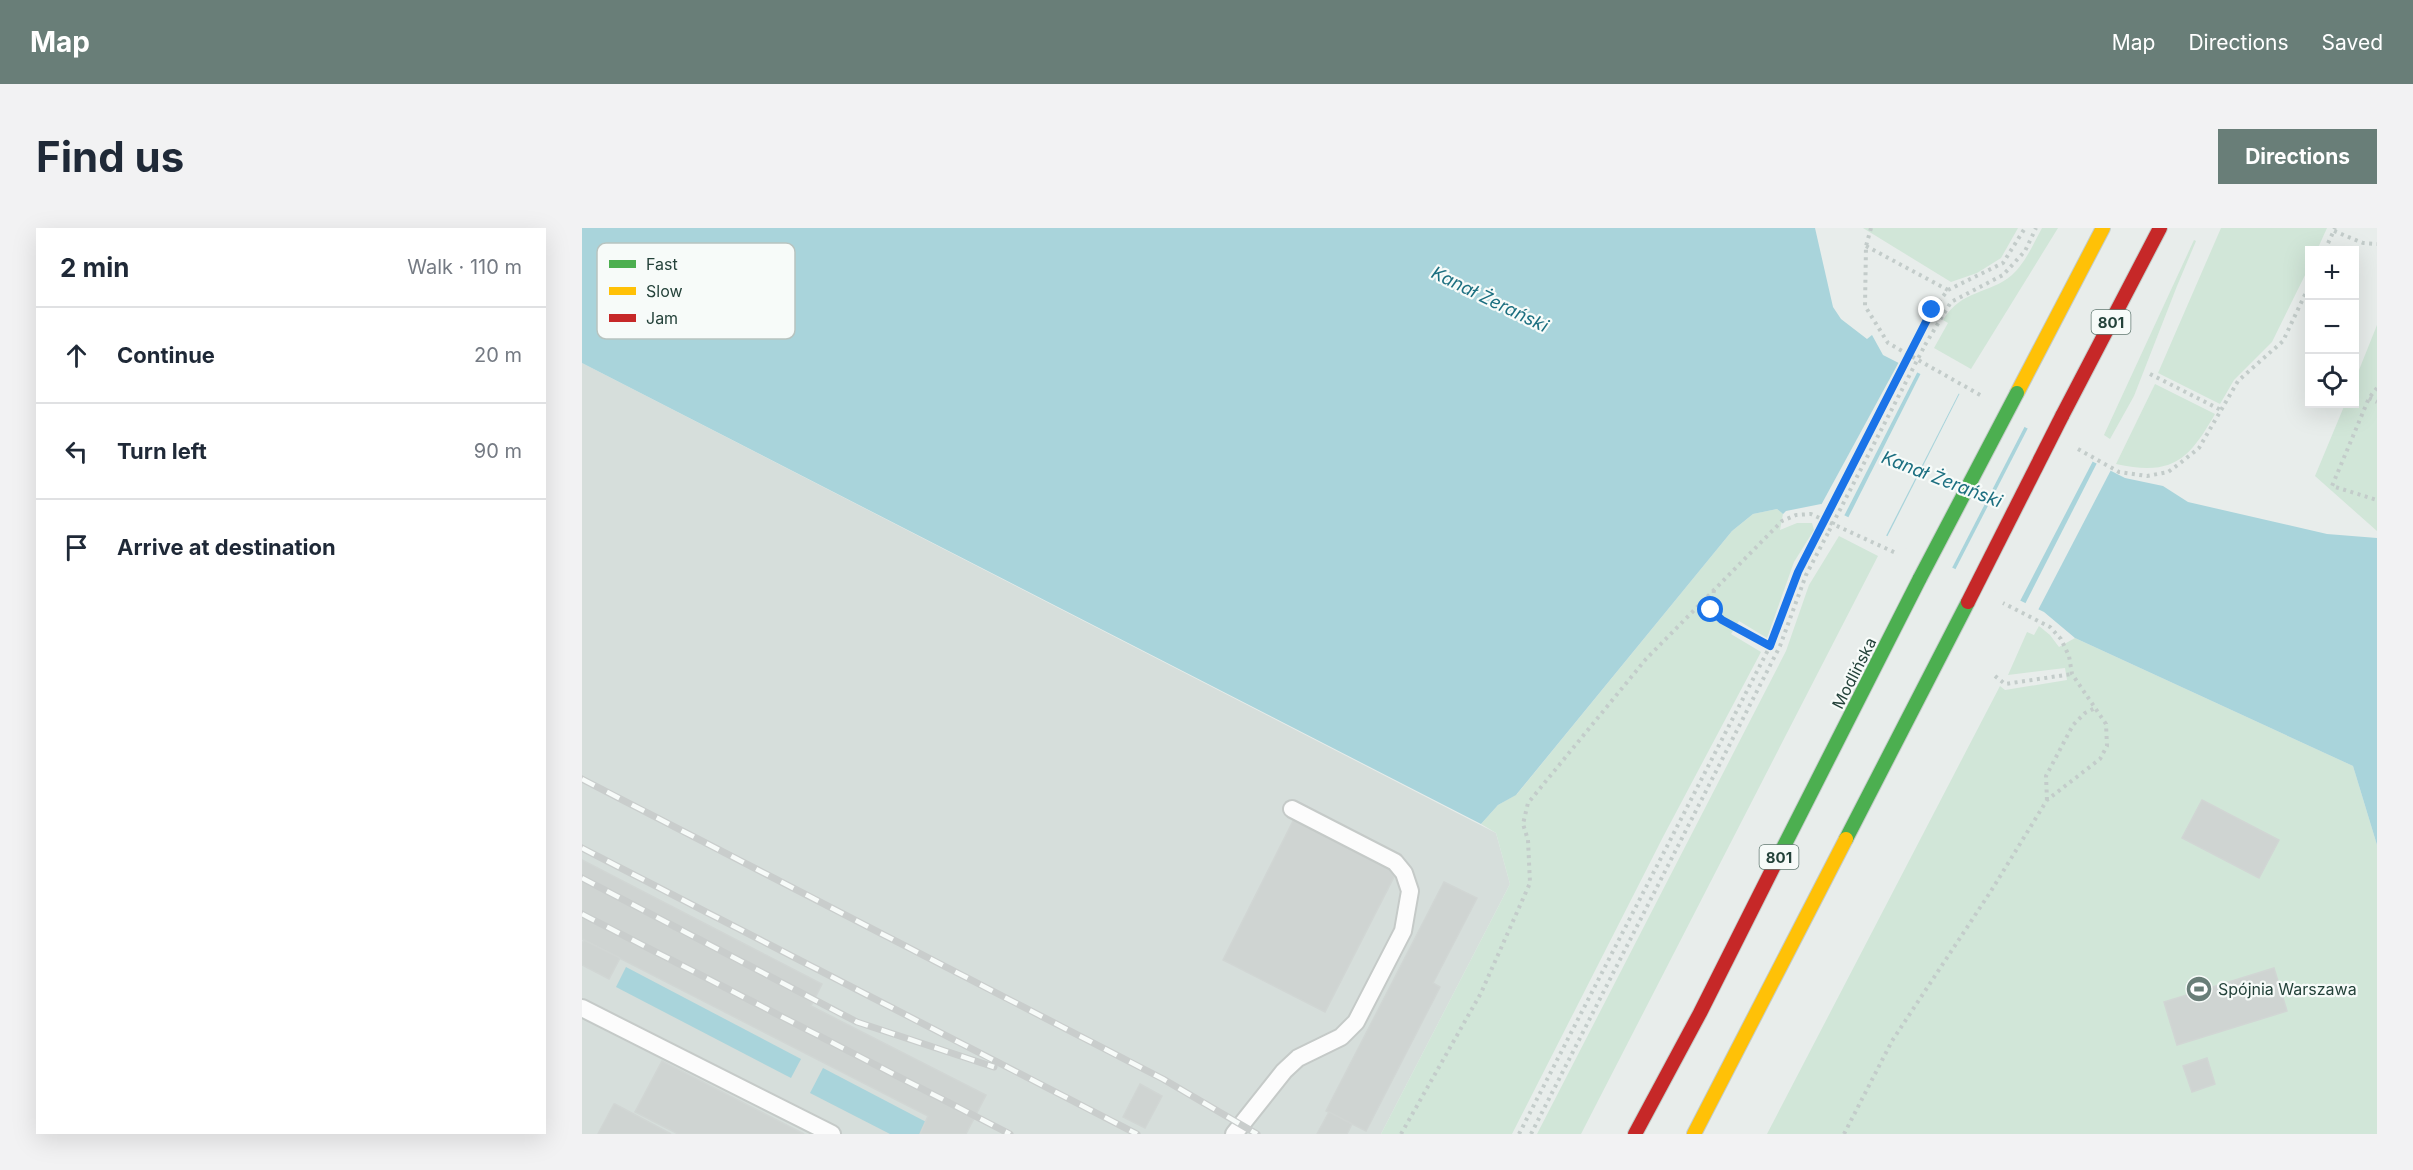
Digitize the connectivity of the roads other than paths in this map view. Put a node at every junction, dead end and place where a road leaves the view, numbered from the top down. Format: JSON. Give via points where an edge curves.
{"nodes":[{"id":1,"x":2103,"y":228,"type":"edge"},
{"id":2,"x":2160,"y":228,"type":"edge"},
{"id":3,"x":1292,"y":809,"type":"dead end"},
{"id":4,"x":582,"y":1008,"type":"edge"},
{"id":5,"x":832,"y":1134,"type":"edge"},
{"id":6,"x":1234,"y":1134,"type":"edge"},
{"id":7,"x":1635,"y":1134,"type":"edge"},
{"id":8,"x":1694,"y":1134,"type":"edge"}],
"edges":[{"from":1,"to":7,"type":"main road","name":"Modlińska","number":"801","bridge":true},
{"from":2,"to":8,"type":"main road","number":"801","bridge":true},
{"from":3,"to":6,"type":"lane","via":[[1395,862],[1410,891],[1408,908],[1403,932],[1356,1022],[1341,1037],[1291,1065]]},
{"from":4,"to":5,"type":"lane"}]}
